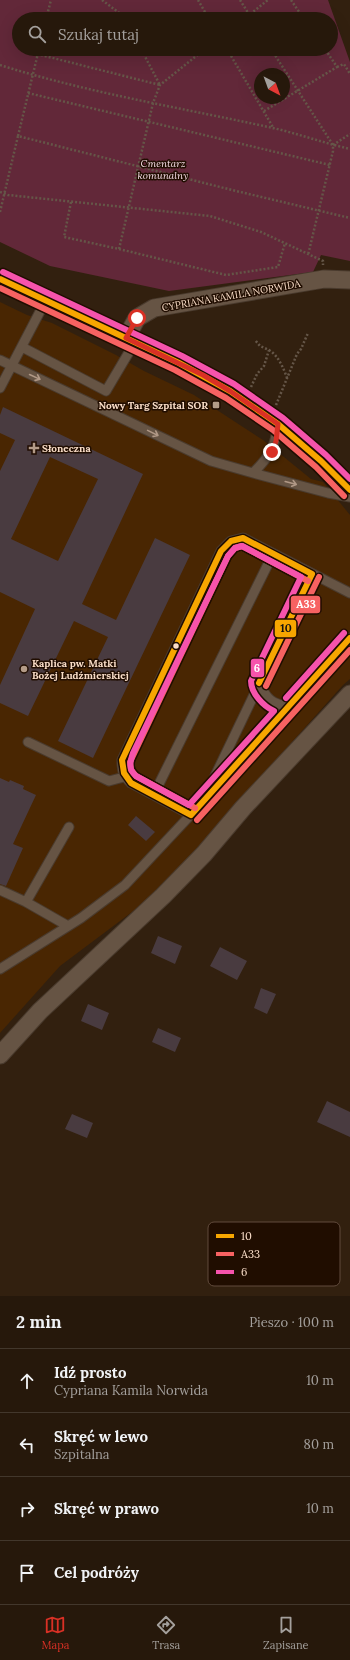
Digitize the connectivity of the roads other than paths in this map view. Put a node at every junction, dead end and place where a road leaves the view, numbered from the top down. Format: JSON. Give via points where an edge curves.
{"nodes":[{"id":1,"x":0,"y":278,"type":"edge"},
{"id":2,"x":350,"y":280,"type":"edge"},
{"id":3,"x":46,"y":300,"type":"junction"},
{"id":4,"x":131,"y":340,"type":"junction"},
{"id":5,"x":22,"y":347,"type":"junction"},
{"id":6,"x":0,"y":360,"type":"edge"},
{"id":7,"x":12,"y":366,"type":"junction"},
{"id":8,"x":0,"y":388,"type":"edge"},
{"id":9,"x":276,"y":417,"type":"junction"},
{"id":10,"x":253,"y":473,"type":"junction"},
{"id":11,"x":350,"y":490,"type":"edge"},
{"id":12,"x":350,"y":497,"type":"edge"},
{"id":13,"x":273,"y":554,"type":"junction"},
{"id":14,"x":312,"y":574,"type":"junction"},
{"id":15,"x":350,"y":593,"type":"edge"},
{"id":16,"x":350,"y":638,"type":"edge"},
{"id":17,"x":259,"y":683,"type":"junction"},
{"id":18,"x":350,"y":694,"type":"edge"},
{"id":19,"x":289,"y":706,"type":"junction"},
{"id":20,"x":28,"y":742,"type":"dead end"},
{"id":21,"x":124,"y":777,"type":"junction"},
{"id":22,"x":214,"y":791,"type":"junction"},
{"id":23,"x":154,"y":794,"type":"junction"},
{"id":24,"x":191,"y":815,"type":"junction"},
{"id":25,"x":69,"y":827,"type":"dead end"},
{"id":26,"x":0,"y":890,"type":"edge"},
{"id":27,"x":26,"y":902,"type":"junction"},
{"id":28,"x":68,"y":926,"type":"junction"},
{"id":29,"x":0,"y":969,"type":"edge"},
{"id":30,"x":0,"y":1056,"type":"edge"}],
"edges":[{"from":1,"to":3,"type":"street"},
{"from":2,"to":4,"type":"street","name":"CYPRIANA KAMILA NORWIDA","via":[[324,279],[154,308],[137,318]]},
{"from":3,"to":4,"type":"street"},
{"from":3,"to":5,"type":"lane"},
{"from":4,"to":5,"type":"lane","via":[[106,391]]},
{"from":4,"to":9,"type":"street","via":[[203,375]]},
{"from":5,"to":7,"type":"lane"},
{"from":6,"to":7,"type":"lane"},
{"from":7,"to":8,"type":"lane"},
{"from":7,"to":10,"type":"lane","one_way":true,"via":[[211,461]]},
{"from":9,"to":10,"type":"lane","via":[[276,441],[272,452]]},
{"from":9,"to":11,"type":"street"},
{"from":10,"to":12,"type":"lane","one_way":true},
{"from":13,"to":14,"type":"lane"},
{"from":13,"to":21,"type":"lane","via":[[243,538],[231,541],[221,551],[126,750],[122,760]]},
{"from":13,"to":23,"type":"lane"},
{"from":14,"to":15,"type":"lane"},
{"from":14,"to":17,"type":"lane"},
{"from":16,"to":19,"type":"lane"},
{"from":17,"to":19,"type":"lane","via":[[271,702]]},
{"from":17,"to":22,"type":"lane","via":[[215,776]]},
{"from":18,"to":30,"type":"street","via":[[243,808],[204,854],[40,1011]]},
{"from":19,"to":22,"type":"lane"},
{"from":20,"to":21,"type":"lane","via":[[109,781]]},
{"from":21,"to":23,"type":"lane"},
{"from":22,"to":24,"type":"lane"},
{"from":23,"to":24,"type":"lane"},
{"from":24,"to":28,"type":"lane","via":[[125,885]]},
{"from":25,"to":27,"type":"lane"},
{"from":26,"to":27,"type":"lane"},
{"from":27,"to":28,"type":"lane"},
{"from":28,"to":29,"type":"lane"}]}
